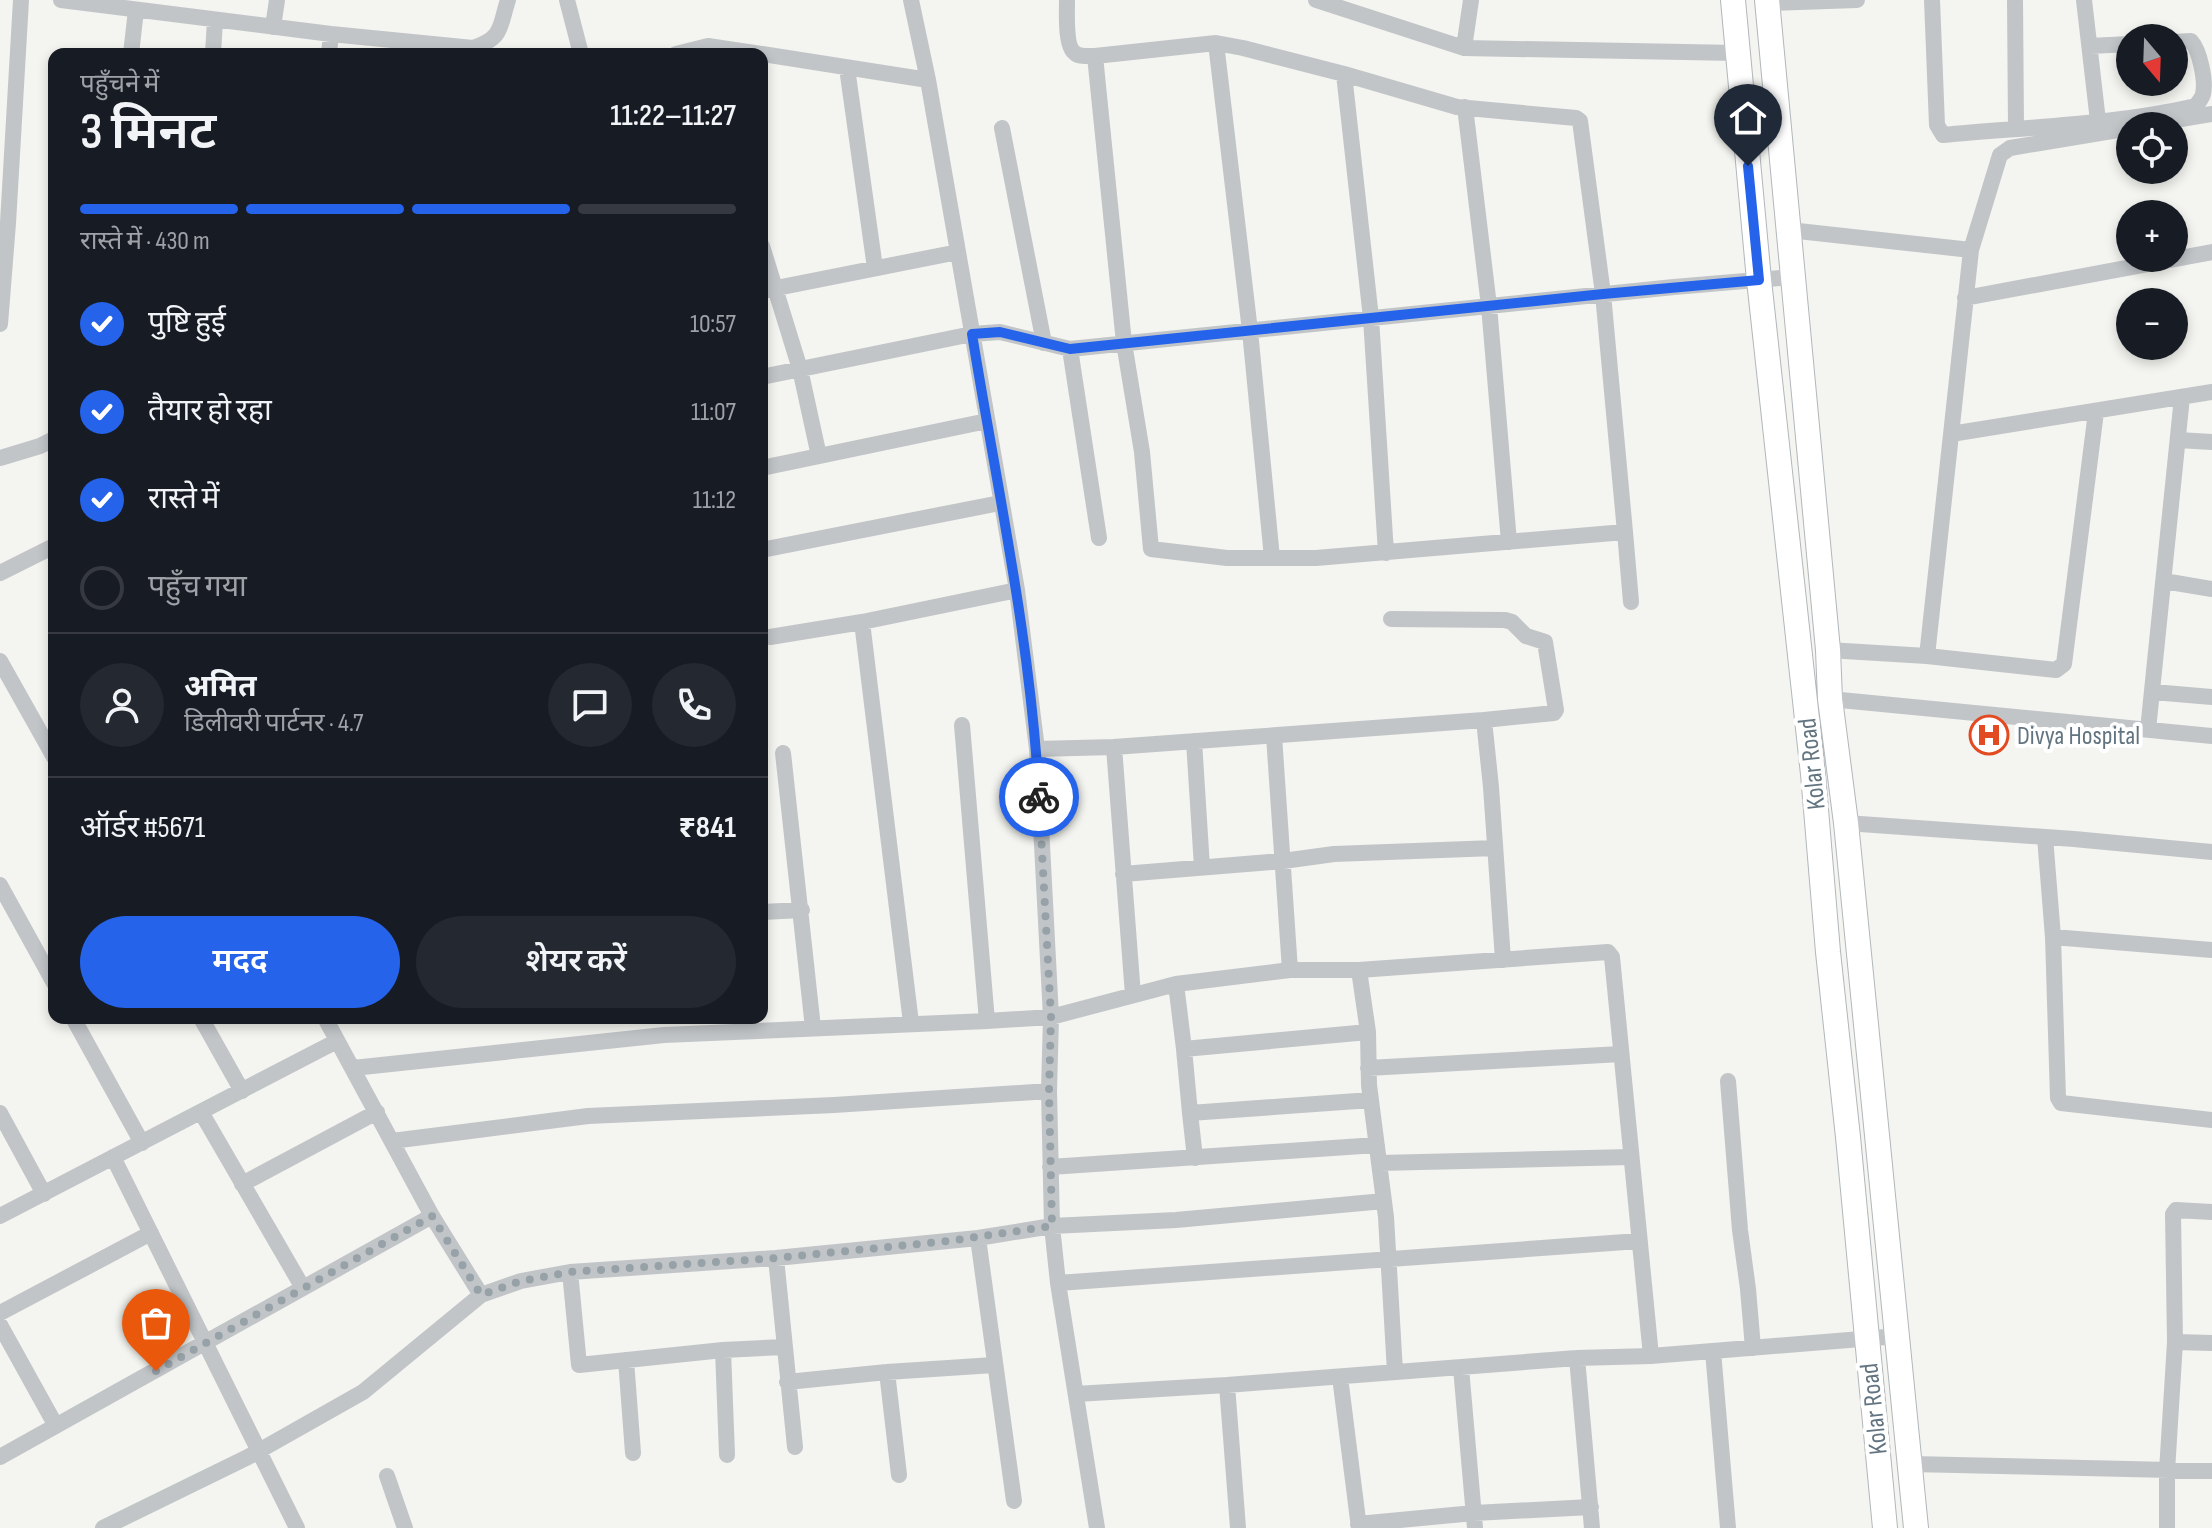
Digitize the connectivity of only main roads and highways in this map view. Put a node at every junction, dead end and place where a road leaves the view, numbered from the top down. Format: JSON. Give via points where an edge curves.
{"nodes":[{"id":1,"x":1733,"y":0,"type":"edge"},
{"id":2,"x":1767,"y":1,"type":"edge"},
{"id":3,"x":1885,"y":1528,"type":"edge"},
{"id":4,"x":1916,"y":1528,"type":"edge"}],
"edges":[{"from":1,"to":3,"type":"main road","name":"Kolar Road"},
{"from":2,"to":4,"type":"main road","name":"Kolar Road","via":[[1830,699]]}]}
